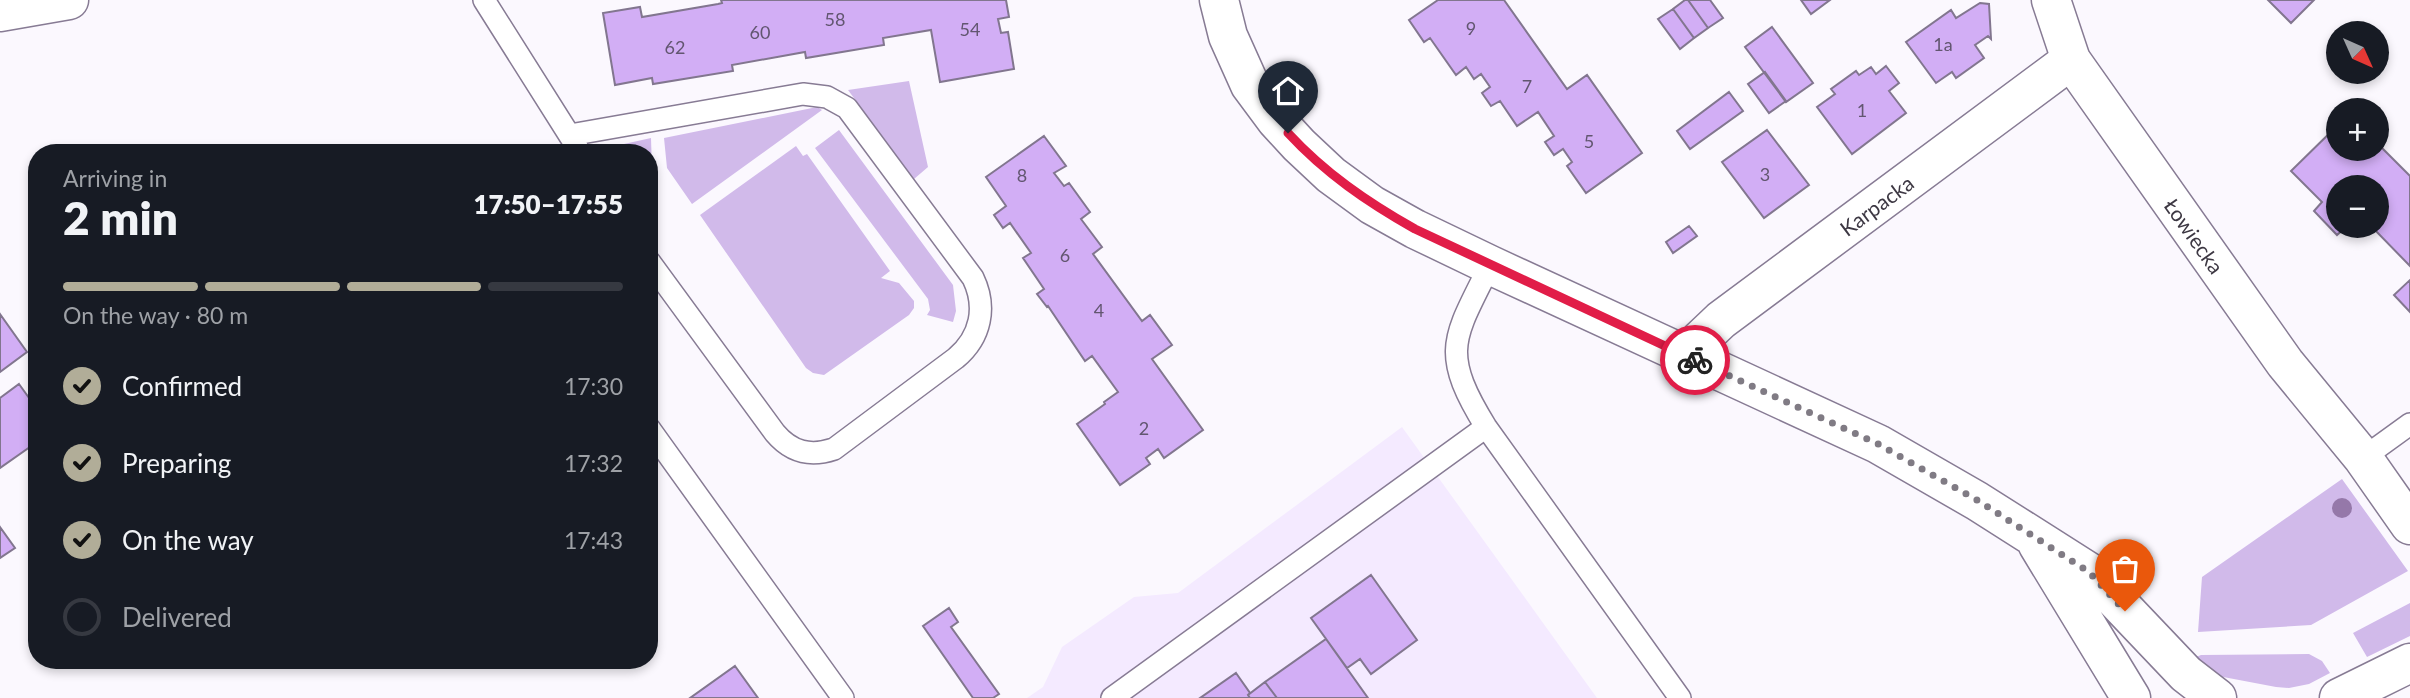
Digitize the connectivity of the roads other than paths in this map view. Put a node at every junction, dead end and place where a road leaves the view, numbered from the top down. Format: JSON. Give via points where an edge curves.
{"nodes":[{"id":1,"x":69,"y":0,"type":"edge"},
{"id":2,"x":484,"y":0,"type":"edge"},
{"id":3,"x":1219,"y":0,"type":"edge"},
{"id":4,"x":2051,"y":0,"type":"edge"},
{"id":5,"x":0,"y":12,"type":"edge"},
{"id":6,"x":2071,"y":60,"type":"junction"},
{"id":7,"x":575,"y":144,"type":"edge"},
{"id":8,"x":1490,"y":265,"type":"junction"},
{"id":9,"x":658,"y":273,"type":"edge"},
{"id":10,"x":1688,"y":357,"type":"junction"},
{"id":11,"x":2410,"y":424,"type":"edge"},
{"id":12,"x":1486,"y":427,"type":"junction"},
{"id":13,"x":658,"y":441,"type":"edge"},
{"id":14,"x":2363,"y":458,"type":"junction"},
{"id":15,"x":2410,"y":525,"type":"edge"},
{"id":16,"x":2034,"y":537,"type":"junction"},
{"id":17,"x":2410,"y":663,"type":"edge"},
{"id":18,"x":843,"y":698,"type":"edge"},
{"id":19,"x":1112,"y":698,"type":"edge"},
{"id":20,"x":1681,"y":698,"type":"edge"},
{"id":21,"x":2131,"y":698,"type":"edge"},
{"id":22,"x":2217,"y":698,"type":"edge"},
{"id":23,"x":2339,"y":698,"type":"edge"}],
"edges":[{"from":1,"to":5,"type":"street"},
{"from":2,"to":7,"type":"lane"},
{"from":3,"to":8,"type":"street","via":[[1228,36],[1250,85],[1299,145],[1373,205]]},
{"from":4,"to":6,"type":"street","name":"Łowiecka"},
{"from":6,"to":10,"type":"street","name":"Karpacka","via":[[1721,320]]},
{"from":6,"to":14,"type":"street","name":"Łowiecka","via":[[2285,363]]},
{"from":7,"to":9,"type":"lane","via":[[803,94],[834,100],[847,108],[973,278],[980,320],[972,340],[956,358],[834,449],[808,453],[792,448],[775,433]]},
{"from":8,"to":10,"type":"street"},
{"from":8,"to":12,"type":"lane","via":[[1456,338],[1458,371]]},
{"from":10,"to":16,"type":"street","via":[[1878,444]]},
{"from":11,"to":14,"type":"lane"},
{"from":12,"to":19,"type":"lane"},
{"from":12,"to":20,"type":"lane"},
{"from":13,"to":18,"type":"lane"},
{"from":14,"to":15,"type":"street","name":"Łowiecka"},
{"from":16,"to":21,"type":"street"},
{"from":16,"to":22,"type":"street","via":[[2089,572],[2186,674]]},
{"from":17,"to":23,"type":"street"}]}
